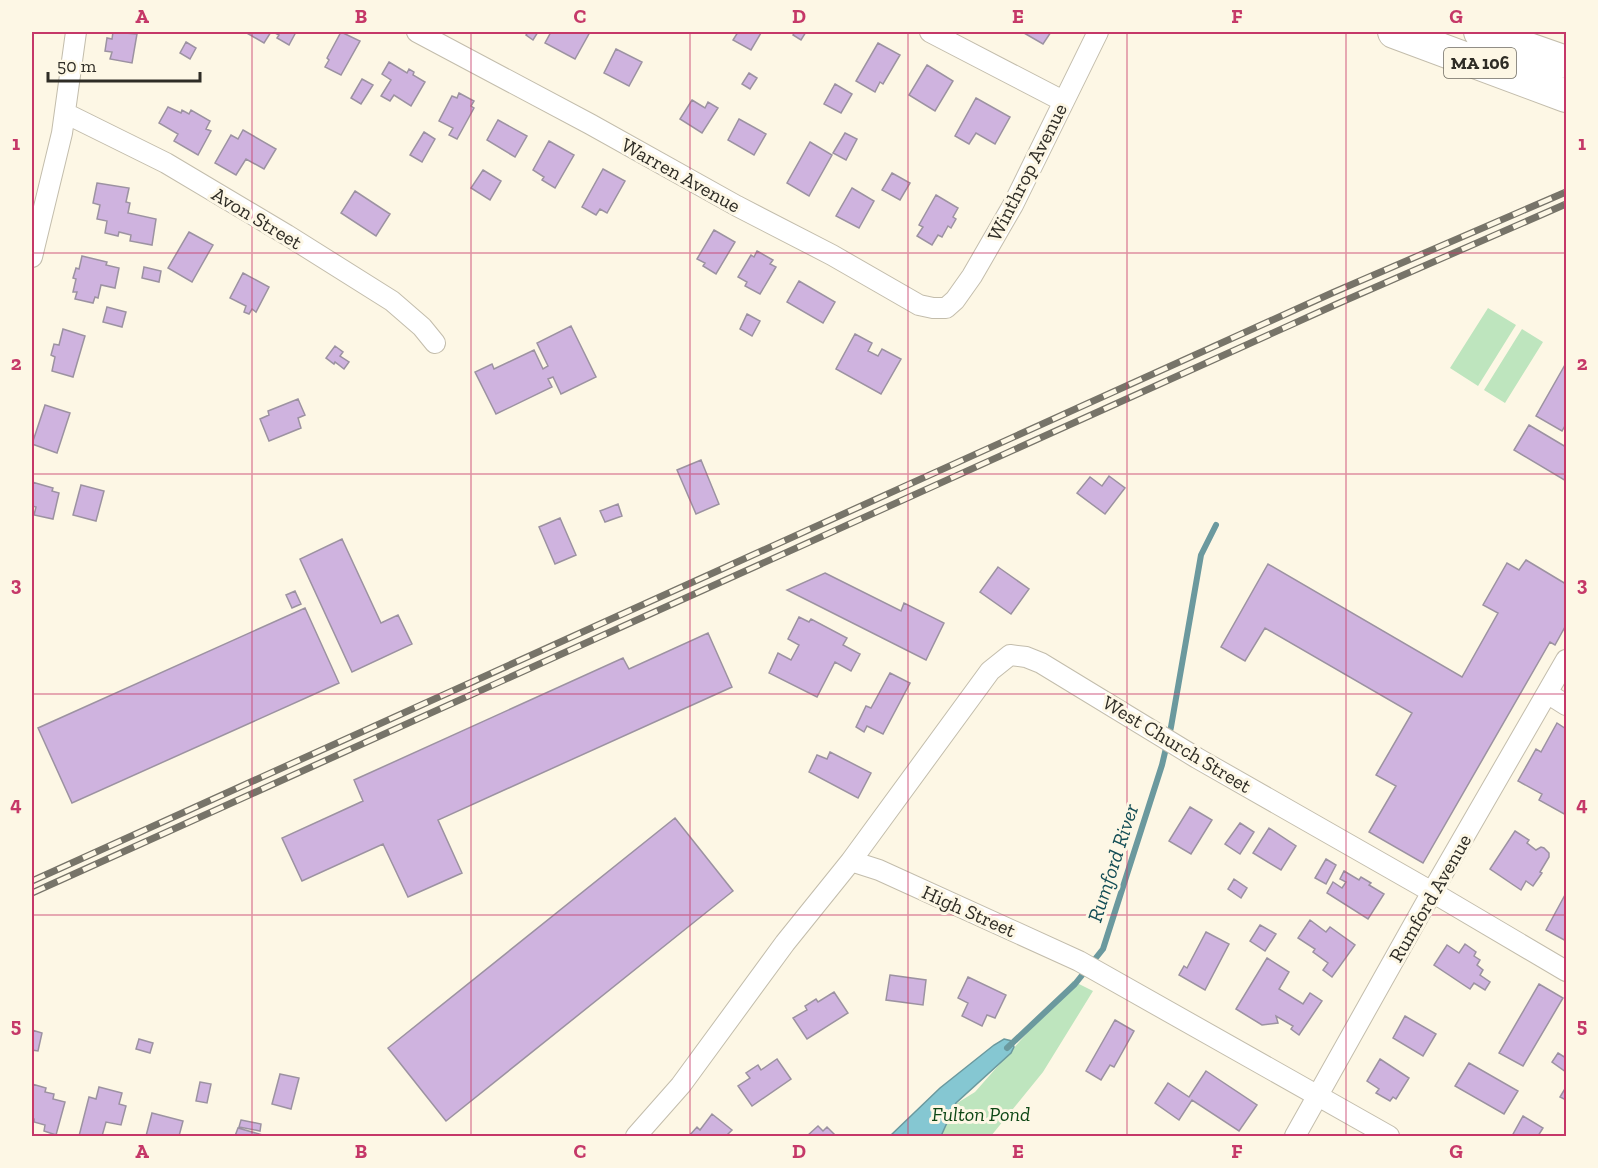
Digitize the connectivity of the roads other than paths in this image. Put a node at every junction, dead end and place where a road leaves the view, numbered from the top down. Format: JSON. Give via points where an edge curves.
{"nodes":[{"id":1,"x":76,"y":32,"type":"edge"},
{"id":2,"x":417,"y":32,"type":"edge"},
{"id":3,"x":930,"y":32,"type":"edge"},
{"id":4,"x":1098,"y":32,"type":"edge"},
{"id":5,"x":1394,"y":32,"type":"edge"},
{"id":6,"x":1480,"y":32,"type":"edge"},
{"id":7,"x":1566,"y":62,"type":"edge"},
{"id":8,"x":1566,"y":96,"type":"edge"},
{"id":9,"x":1063,"y":101,"type":"junction"},
{"id":10,"x":64,"y":113,"type":"junction"},
{"id":11,"x":32,"y":257,"type":"edge"},
{"id":12,"x":947,"y":307,"type":"joint"},
{"id":13,"x":435,"y":343,"type":"dead end"},
{"id":14,"x":1566,"y":660,"type":"edge"},
{"id":15,"x":1547,"y":693,"type":"junction"},
{"id":16,"x":1566,"y":705,"type":"edge"},
{"id":17,"x":851,"y":861,"type":"junction"},
{"id":18,"x":1432,"y":892,"type":"junction"},
{"id":19,"x":1566,"y":971,"type":"edge"},
{"id":20,"x":1318,"y":1096,"type":"junction"},
{"id":21,"x":636,"y":1137,"type":"edge"},
{"id":22,"x":1295,"y":1137,"type":"edge"},
{"id":23,"x":1389,"y":1137,"type":"edge"}],
"edges":[{"from":1,"to":10,"type":"street"},
{"from":2,"to":12,"type":"street","name":"Warren Avenue","via":[[919,304]]},
{"from":3,"to":9,"type":"street"},
{"from":4,"to":9,"type":"street","name":"Winthrop Avenue"},
{"from":5,"to":8,"type":"main road","number":"MA 106"},
{"from":6,"to":7,"type":"main road","number":"MA 106"},
{"from":9,"to":12,"type":"street","name":"Winthrop Avenue","via":[[1013,205],[972,276]]},
{"from":10,"to":11,"type":"street"},
{"from":10,"to":13,"type":"street","name":"Avon Street","via":[[166,164],[287,235],[392,301]]},
{"from":14,"to":15,"type":"street","name":"Rumford Avenue"},
{"from":15,"to":16,"type":"street"},
{"from":15,"to":18,"type":"street","name":"Rumford Avenue"},
{"from":17,"to":18,"type":"street","name":"West Church Street","via":[[990,672],[1010,655],[1041,663]]},
{"from":17,"to":20,"type":"street","name":"High Street","via":[[879,870],[1079,961]]},
{"from":17,"to":21,"type":"street","via":[[785,943],[681,1085]]},
{"from":18,"to":19,"type":"street","name":"West Church Street"},
{"from":18,"to":20,"type":"street","name":"Rumford Avenue"},
{"from":20,"to":22,"type":"street","name":"Rumford Avenue"},
{"from":20,"to":23,"type":"street","name":"High Street"}]}
